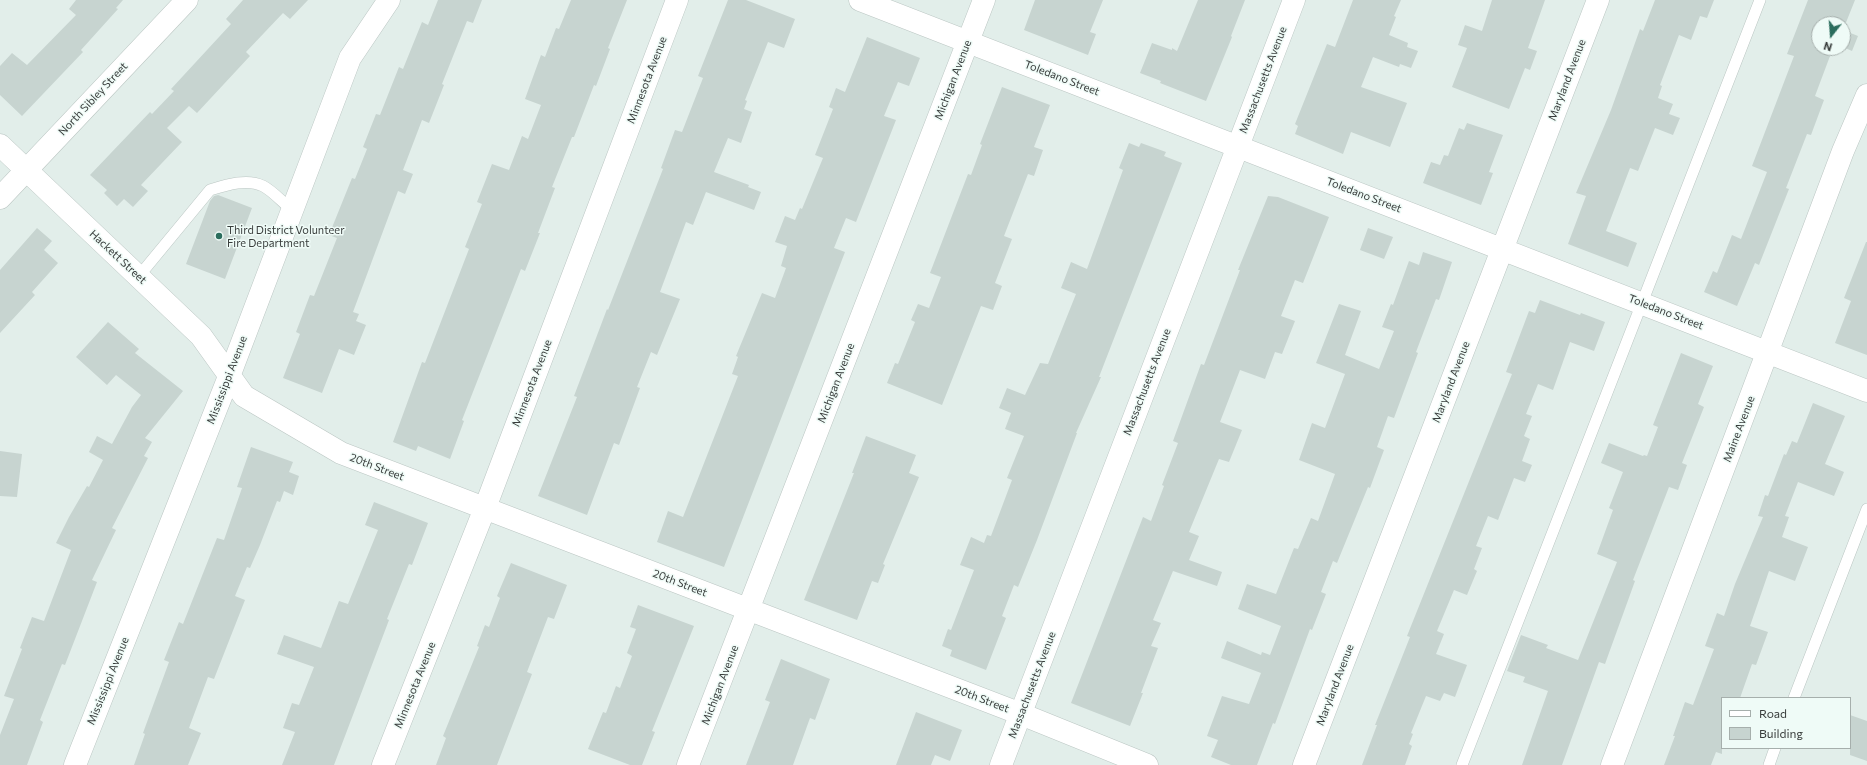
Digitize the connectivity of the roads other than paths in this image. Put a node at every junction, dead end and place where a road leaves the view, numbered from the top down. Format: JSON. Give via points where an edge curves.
{"nodes":[{"id":1,"x":187,"y":0,"type":"edge"},
{"id":2,"x":390,"y":0,"type":"edge"},
{"id":3,"x":677,"y":0,"type":"edge"},
{"id":4,"x":860,"y":0,"type":"edge"},
{"id":5,"x":984,"y":0,"type":"edge"},
{"id":6,"x":1294,"y":0,"type":"edge"},
{"id":7,"x":1598,"y":0,"type":"edge"},
{"id":8,"x":1760,"y":0,"type":"edge"},
{"id":9,"x":968,"y":41,"type":"junction"},
{"id":10,"x":1867,"y":95,"type":"edge"},
{"id":11,"x":0,"y":145,"type":"edge"},
{"id":12,"x":1237,"y":146,"type":"junction"},
{"id":13,"x":26,"y":170,"type":"junction"},
{"id":14,"x":0,"y":198,"type":"edge"},
{"id":15,"x":292,"y":210,"type":"junction"},
{"id":16,"x":1502,"y":248,"type":"junction"},
{"id":17,"x":139,"y":276,"type":"junction"},
{"id":18,"x":1641,"y":303,"type":"junction"},
{"id":19,"x":1768,"y":352,"type":"junction"},
{"id":20,"x":230,"y":374,"type":"junction"},
{"id":21,"x":1867,"y":391,"type":"edge"},
{"id":22,"x":485,"y":508,"type":"junction"},
{"id":23,"x":1867,"y":509,"type":"edge"},
{"id":24,"x":749,"y":610,"type":"junction"},
{"id":25,"x":1794,"y":697,"type":"edge"},
{"id":26,"x":1021,"y":714,"type":"junction"},
{"id":27,"x":1775,"y":749,"type":"edge"},
{"id":28,"x":74,"y":765,"type":"edge"},
{"id":29,"x":384,"y":765,"type":"edge"},
{"id":30,"x":688,"y":765,"type":"edge"},
{"id":31,"x":1001,"y":765,"type":"edge"},
{"id":32,"x":1147,"y":765,"type":"edge"},
{"id":33,"x":1304,"y":765,"type":"edge"},
{"id":34,"x":1462,"y":765,"type":"edge"},
{"id":35,"x":1612,"y":765,"type":"edge"},
{"id":36,"x":1769,"y":765,"type":"edge"}],
"edges":[{"from":1,"to":13,"type":"street","name":"North Sibley Street"},
{"from":2,"to":15,"type":"street","name":"Mississippi Avenue","via":[[350,58]]},
{"from":3,"to":22,"type":"street","name":"Minnesota Avenue"},
{"from":4,"to":9,"type":"street","name":"Toledano Street"},
{"from":5,"to":9,"type":"street","name":"Michigan Avenue"},
{"from":6,"to":12,"type":"street","name":"Massachusetts Avenue"},
{"from":7,"to":16,"type":"street","name":"Maryland Avenue"},
{"from":8,"to":18,"type":"lane"},
{"from":9,"to":12,"type":"street","name":"Toledano Street"},
{"from":9,"to":24,"type":"street","name":"Michigan Avenue"},
{"from":10,"to":19,"type":"street","name":"Maine Avenue","via":[[1843,151]]},
{"from":11,"to":13,"type":"street","name":"Hackett Street"},
{"from":12,"to":16,"type":"street","name":"Toledano Street"},
{"from":12,"to":26,"type":"street","name":"Massachusetts Avenue"},
{"from":13,"to":14,"type":"street","name":"North Sibley Street"},
{"from":13,"to":17,"type":"street","name":"Hackett Street"},
{"from":15,"to":17,"type":"lane","via":[[264,186],[250,182],[210,190]]},
{"from":15,"to":20,"type":"street","name":"Mississippi Avenue"},
{"from":16,"to":18,"type":"street","name":"Toledano Street"},
{"from":16,"to":33,"type":"street","name":"Maryland Avenue"},
{"from":17,"to":20,"type":"street","name":"Hackett Street","via":[[201,336]]},
{"from":18,"to":19,"type":"street","name":"Toledano Street"},
{"from":18,"to":34,"type":"lane"},
{"from":19,"to":21,"type":"street","name":"Toledano Street"},
{"from":19,"to":35,"type":"street","name":"Maine Avenue"},
{"from":20,"to":22,"type":"street","name":"20th Street","via":[[244,396],[341,453]]},
{"from":20,"to":28,"type":"street","name":"Mississippi Avenue"},
{"from":22,"to":24,"type":"street","name":"20th Street"},
{"from":22,"to":29,"type":"street","name":"Minnesota Avenue"},
{"from":23,"to":25,"type":"lane"},
{"from":24,"to":26,"type":"street","name":"20th Street"},
{"from":24,"to":30,"type":"street","name":"Michigan Avenue"},
{"from":26,"to":31,"type":"street","name":"Massachusetts Avenue"},
{"from":26,"to":32,"type":"street","name":"20th Street"},
{"from":27,"to":36,"type":"lane"}]}
